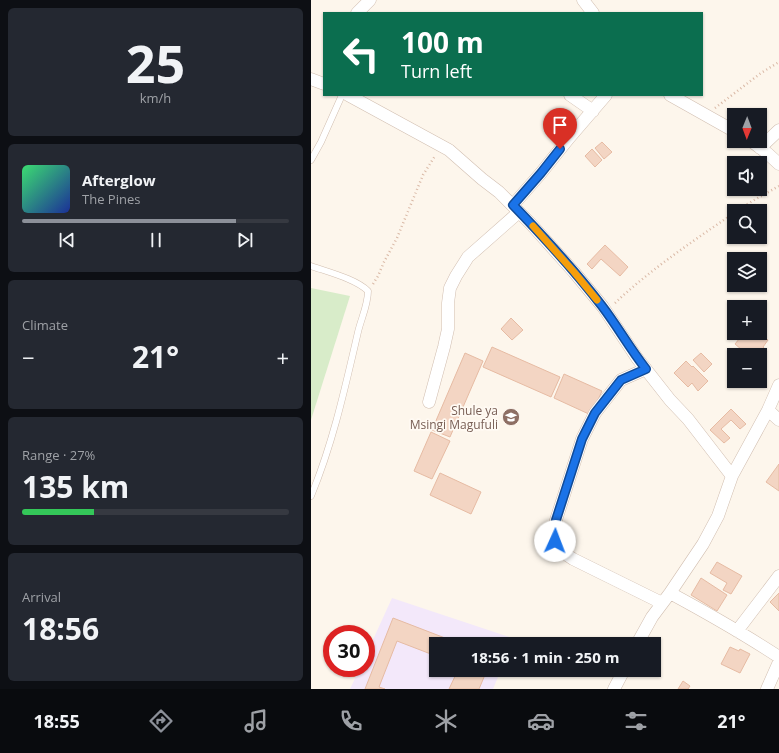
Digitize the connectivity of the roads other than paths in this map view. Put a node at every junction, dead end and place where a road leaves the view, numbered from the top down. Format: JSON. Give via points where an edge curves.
{"nodes":[{"id":1,"x":370,"y":0,"type":"edge"},
{"id":2,"x":583,"y":0,"type":"edge"},
{"id":3,"x":358,"y":12,"type":"edge"},
{"id":4,"x":592,"y":12,"type":"edge"},
{"id":5,"x":311,"y":79,"type":"edge"},
{"id":6,"x":323,"y":84,"type":"edge"},
{"id":7,"x":342,"y":96,"type":"edge"},
{"id":8,"x":350,"y":96,"type":"edge"},
{"id":9,"x":572,"y":96,"type":"edge"},
{"id":10,"x":605,"y":96,"type":"edge"},
{"id":11,"x":672,"y":96,"type":"edge"},
{"id":12,"x":593,"y":110,"type":"junction"},
{"id":13,"x":727,"y":127,"type":"edge"},
{"id":14,"x":779,"y":130,"type":"edge"},
{"id":15,"x":767,"y":137,"type":"edge"},
{"id":16,"x":761,"y":148,"type":"edge"},
{"id":17,"x":311,"y":160,"type":"edge"},
{"id":18,"x":779,"y":164,"type":"edge"},
{"id":19,"x":516,"y":209,"type":"junction"},
{"id":20,"x":311,"y":266,"type":"edge"},
{"id":21,"x":646,"y":369,"type":"junction"},
{"id":22,"x":779,"y":385,"type":"edge"},
{"id":23,"x":429,"y":402,"type":"dead end"},
{"id":24,"x":767,"y":410,"type":"junction"},
{"id":25,"x":779,"y":420,"type":"edge"},
{"id":26,"x":731,"y":476,"type":"junction"},
{"id":27,"x":311,"y":496,"type":"edge"},
{"id":28,"x":779,"y":576,"type":"edge"},
{"id":29,"x":670,"y":593,"type":"junction"},
{"id":30,"x":662,"y":603,"type":"junction"},
{"id":31,"x":737,"y":631,"type":"junction"},
{"id":32,"x":641,"y":637,"type":"edge"},
{"id":33,"x":779,"y":657,"type":"edge"},
{"id":34,"x":779,"y":662,"type":"edge"},
{"id":35,"x":620,"y":677,"type":"edge"},
{"id":36,"x":614,"y":689,"type":"edge"},
{"id":37,"x":767,"y":689,"type":"edge"}],
"edges":[{"from":1,"to":3,"type":"street"},
{"from":2,"to":4,"type":"street"},
{"from":5,"to":6,"type":"street"},
{"from":7,"to":17,"type":"lane"},
{"from":8,"to":19,"type":"street","via":[[449,150]]},
{"from":9,"to":12,"type":"street"},
{"from":10,"to":12,"type":"street"},
{"from":11,"to":13,"type":"street"},
{"from":12,"to":19,"type":"street"},
{"from":14,"to":15,"type":"street"},
{"from":16,"to":18,"type":"street"},
{"from":19,"to":21,"type":"street","via":[[574,272]]},
{"from":19,"to":23,"type":"street","via":[[468,257],[450,288],[447,329]]},
{"from":20,"to":27,"type":"lane","via":[[363,286],[368,291],[335,427]]},
{"from":21,"to":26,"type":"street"},
{"from":21,"to":30,"type":"street","via":[[621,380],[595,413],[582,439],[556,520],[555,541],[558,549],[573,559]]},
{"from":22,"to":24,"type":"street"},
{"from":24,"to":25,"type":"street"},
{"from":24,"to":26,"type":"street"},
{"from":26,"to":29,"type":"street","via":[[718,516],[703,544]]},
{"from":28,"to":31,"type":"street"},
{"from":29,"to":30,"type":"street"},
{"from":29,"to":31,"type":"street"},
{"from":30,"to":32,"type":"street"},
{"from":31,"to":33,"type":"street"},
{"from":34,"to":37,"type":"street"},
{"from":35,"to":36,"type":"street"}]}
